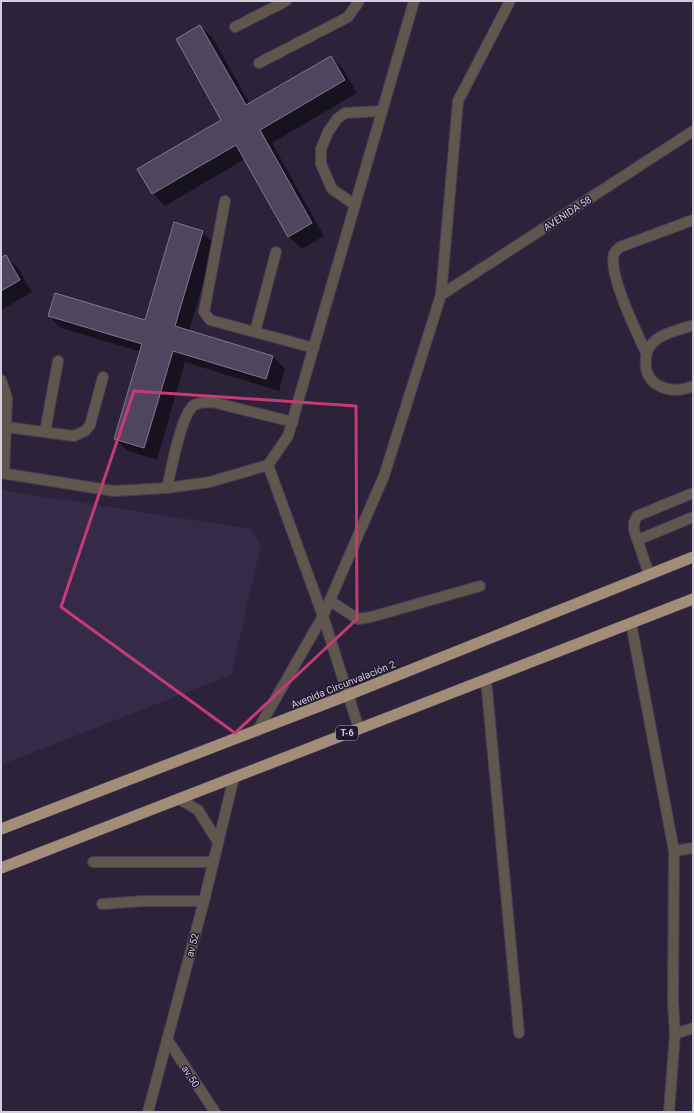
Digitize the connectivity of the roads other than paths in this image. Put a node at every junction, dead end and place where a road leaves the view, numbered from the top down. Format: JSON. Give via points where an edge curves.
{"nodes":[{"id":1,"x":286,"y":1,"type":"edge"},
{"id":2,"x":359,"y":1,"type":"edge"},
{"id":3,"x":414,"y":1,"type":"edge"},
{"id":4,"x":510,"y":1,"type":"edge"},
{"id":5,"x":235,"y":27,"type":"dead end"},
{"id":6,"x":259,"y":63,"type":"dead end"},
{"id":7,"x":382,"y":111,"type":"junction"},
{"id":8,"x":693,"y":131,"type":"edge"},
{"id":9,"x":225,"y":201,"type":"dead end"},
{"id":10,"x":355,"y":205,"type":"junction"},
{"id":11,"x":693,"y":220,"type":"edge"},
{"id":12,"x":276,"y":252,"type":"dead end"},
{"id":13,"x":440,"y":295,"type":"junction"},
{"id":14,"x":693,"y":325,"type":"edge"},
{"id":15,"x":255,"y":332,"type":"junction"},
{"id":16,"x":314,"y":348,"type":"junction"},
{"id":17,"x":646,"y":353,"type":"junction"},
{"id":18,"x":58,"y":361,"type":"dead end"},
{"id":19,"x":103,"y":377,"type":"dead end"},
{"id":20,"x":1,"y":380,"type":"edge"},
{"id":21,"x":693,"y":386,"type":"edge"},
{"id":22,"x":293,"y":422,"type":"junction"},
{"id":23,"x":6,"y":427,"type":"junction"},
{"id":24,"x":45,"y":432,"type":"junction"},
{"id":25,"x":268,"y":465,"type":"junction"},
{"id":26,"x":2,"y":473,"type":"edge"},
{"id":27,"x":168,"y":488,"type":"junction"},
{"id":28,"x":693,"y":493,"type":"edge"},
{"id":29,"x":693,"y":517,"type":"edge"},
{"id":30,"x":638,"y":540,"type":"junction"},
{"id":31,"x":693,"y":557,"type":"edge"},
{"id":32,"x":649,"y":574,"type":"junction"},
{"id":33,"x":480,"y":586,"type":"dead end"},
{"id":34,"x":693,"y":599,"type":"edge"},
{"id":35,"x":330,"y":601,"type":"junction"},
{"id":36,"x":323,"y":616,"type":"junction"},
{"id":37,"x":630,"y":623,"type":"junction"},
{"id":38,"x":486,"y":679,"type":"junction"},
{"id":39,"x":348,"y":695,"type":"junction"},
{"id":40,"x":359,"y":729,"type":"junction"},
{"id":41,"x":257,"y":731,"type":"junction"},
{"id":42,"x":234,"y":777,"type":"junction"},
{"id":43,"x":179,"y":799,"type":"junction"},
{"id":44,"x":1,"y":830,"type":"edge"},
{"id":45,"x":218,"y":842,"type":"junction"},
{"id":46,"x":693,"y":848,"type":"edge"},
{"id":47,"x":674,"y":851,"type":"junction"},
{"id":48,"x":93,"y":862,"type":"dead end"},
{"id":49,"x":212,"y":862,"type":"junction"},
{"id":50,"x":1,"y":868,"type":"edge"},
{"id":51,"x":204,"y":902,"type":"junction"},
{"id":52,"x":102,"y":904,"type":"dead end"},
{"id":53,"x":693,"y":1028,"type":"edge"},
{"id":54,"x":519,"y":1033,"type":"dead end"},
{"id":55,"x":676,"y":1034,"type":"junction"},
{"id":56,"x":167,"y":1039,"type":"junction"},
{"id":57,"x":148,"y":1112,"type":"edge"},
{"id":58,"x":214,"y":1112,"type":"edge"},
{"id":59,"x":669,"y":1112,"type":"edge"}],
"edges":[{"from":1,"to":5,"type":"street"},
{"from":2,"to":6,"type":"street","via":[[348,17]]},
{"from":3,"to":7,"type":"street"},
{"from":4,"to":13,"type":"street","via":[[458,102]]},
{"from":7,"to":10,"type":"street"},
{"from":7,"to":10,"type":"street","via":[[345,113],[328,132],[321,149],[321,164],[332,189]]},
{"from":8,"to":13,"type":"street","name":"AVENIDA 58"},
{"from":9,"to":15,"type":"street","via":[[204,312],[210,320]]},
{"from":10,"to":16,"type":"street"},
{"from":11,"to":17,"type":"street","via":[[620,247],[614,253],[613,264],[620,294]]},
{"from":12,"to":15,"type":"street"},
{"from":13,"to":35,"type":"street","via":[[384,476]]},
{"from":14,"to":17,"type":"street","via":[[659,338]]},
{"from":15,"to":16,"type":"street"},
{"from":16,"to":22,"type":"street"},
{"from":17,"to":21,"type":"street","via":[[644,368],[656,385],[678,389]]},
{"from":18,"to":24,"type":"street"},
{"from":19,"to":24,"type":"street","via":[[90,425],[85,431],[74,436]]},
{"from":20,"to":23,"type":"street","via":[[7,398]]},
{"from":22,"to":25,"type":"street","via":[[288,436]]},
{"from":22,"to":27,"type":"street","via":[[212,402],[201,402],[192,406],[183,424]]},
{"from":23,"to":24,"type":"street"},
{"from":23,"to":26,"type":"street"},
{"from":25,"to":27,"type":"street","via":[[210,482]]},
{"from":25,"to":36,"type":"street"},
{"from":26,"to":27,"type":"street","via":[[114,490]]},
{"from":28,"to":30,"type":"street","via":[[637,516],[634,530]]},
{"from":29,"to":30,"type":"street"},
{"from":30,"to":32,"type":"street"},
{"from":31,"to":32,"type":"highway","name":"Avenida Circunvalación 2"},
{"from":32,"to":39,"type":"highway","name":"Avenida Circunvalación 2"},
{"from":33,"to":35,"type":"street","via":[[371,618],[358,619]]},
{"from":34,"to":37,"type":"highway","number":"T-6"},
{"from":35,"to":36,"type":"street"},
{"from":36,"to":39,"type":"street"},
{"from":36,"to":41,"type":"street"},
{"from":37,"to":38,"type":"highway","number":"T-6"},
{"from":37,"to":47,"type":"street"},
{"from":38,"to":40,"type":"highway","number":"T-6"},
{"from":38,"to":54,"type":"street"},
{"from":39,"to":40,"type":"street"},
{"from":39,"to":41,"type":"highway","name":"Avenida Circunvalación 2"},
{"from":40,"to":42,"type":"highway","number":"T-6"},
{"from":41,"to":44,"type":"highway","name":"Avenida Circunvalación 2"},
{"from":42,"to":43,"type":"highway","number":"T-6"},
{"from":42,"to":45,"type":"street","name":"av 52"},
{"from":43,"to":45,"type":"street","via":[[198,810]]},
{"from":43,"to":50,"type":"highway","number":"T-6"},
{"from":45,"to":49,"type":"street","name":"av 52"},
{"from":46,"to":47,"type":"street"},
{"from":47,"to":55,"type":"street","via":[[673,1002]]},
{"from":48,"to":49,"type":"street"},
{"from":49,"to":51,"type":"street","name":"av 52"},
{"from":51,"to":52,"type":"street","via":[[144,901]]},
{"from":51,"to":56,"type":"street","name":"av 52"},
{"from":53,"to":55,"type":"street"},
{"from":55,"to":59,"type":"street"},
{"from":56,"to":57,"type":"street","name":"av 52"},
{"from":56,"to":58,"type":"street","name":"av 50"}]}
